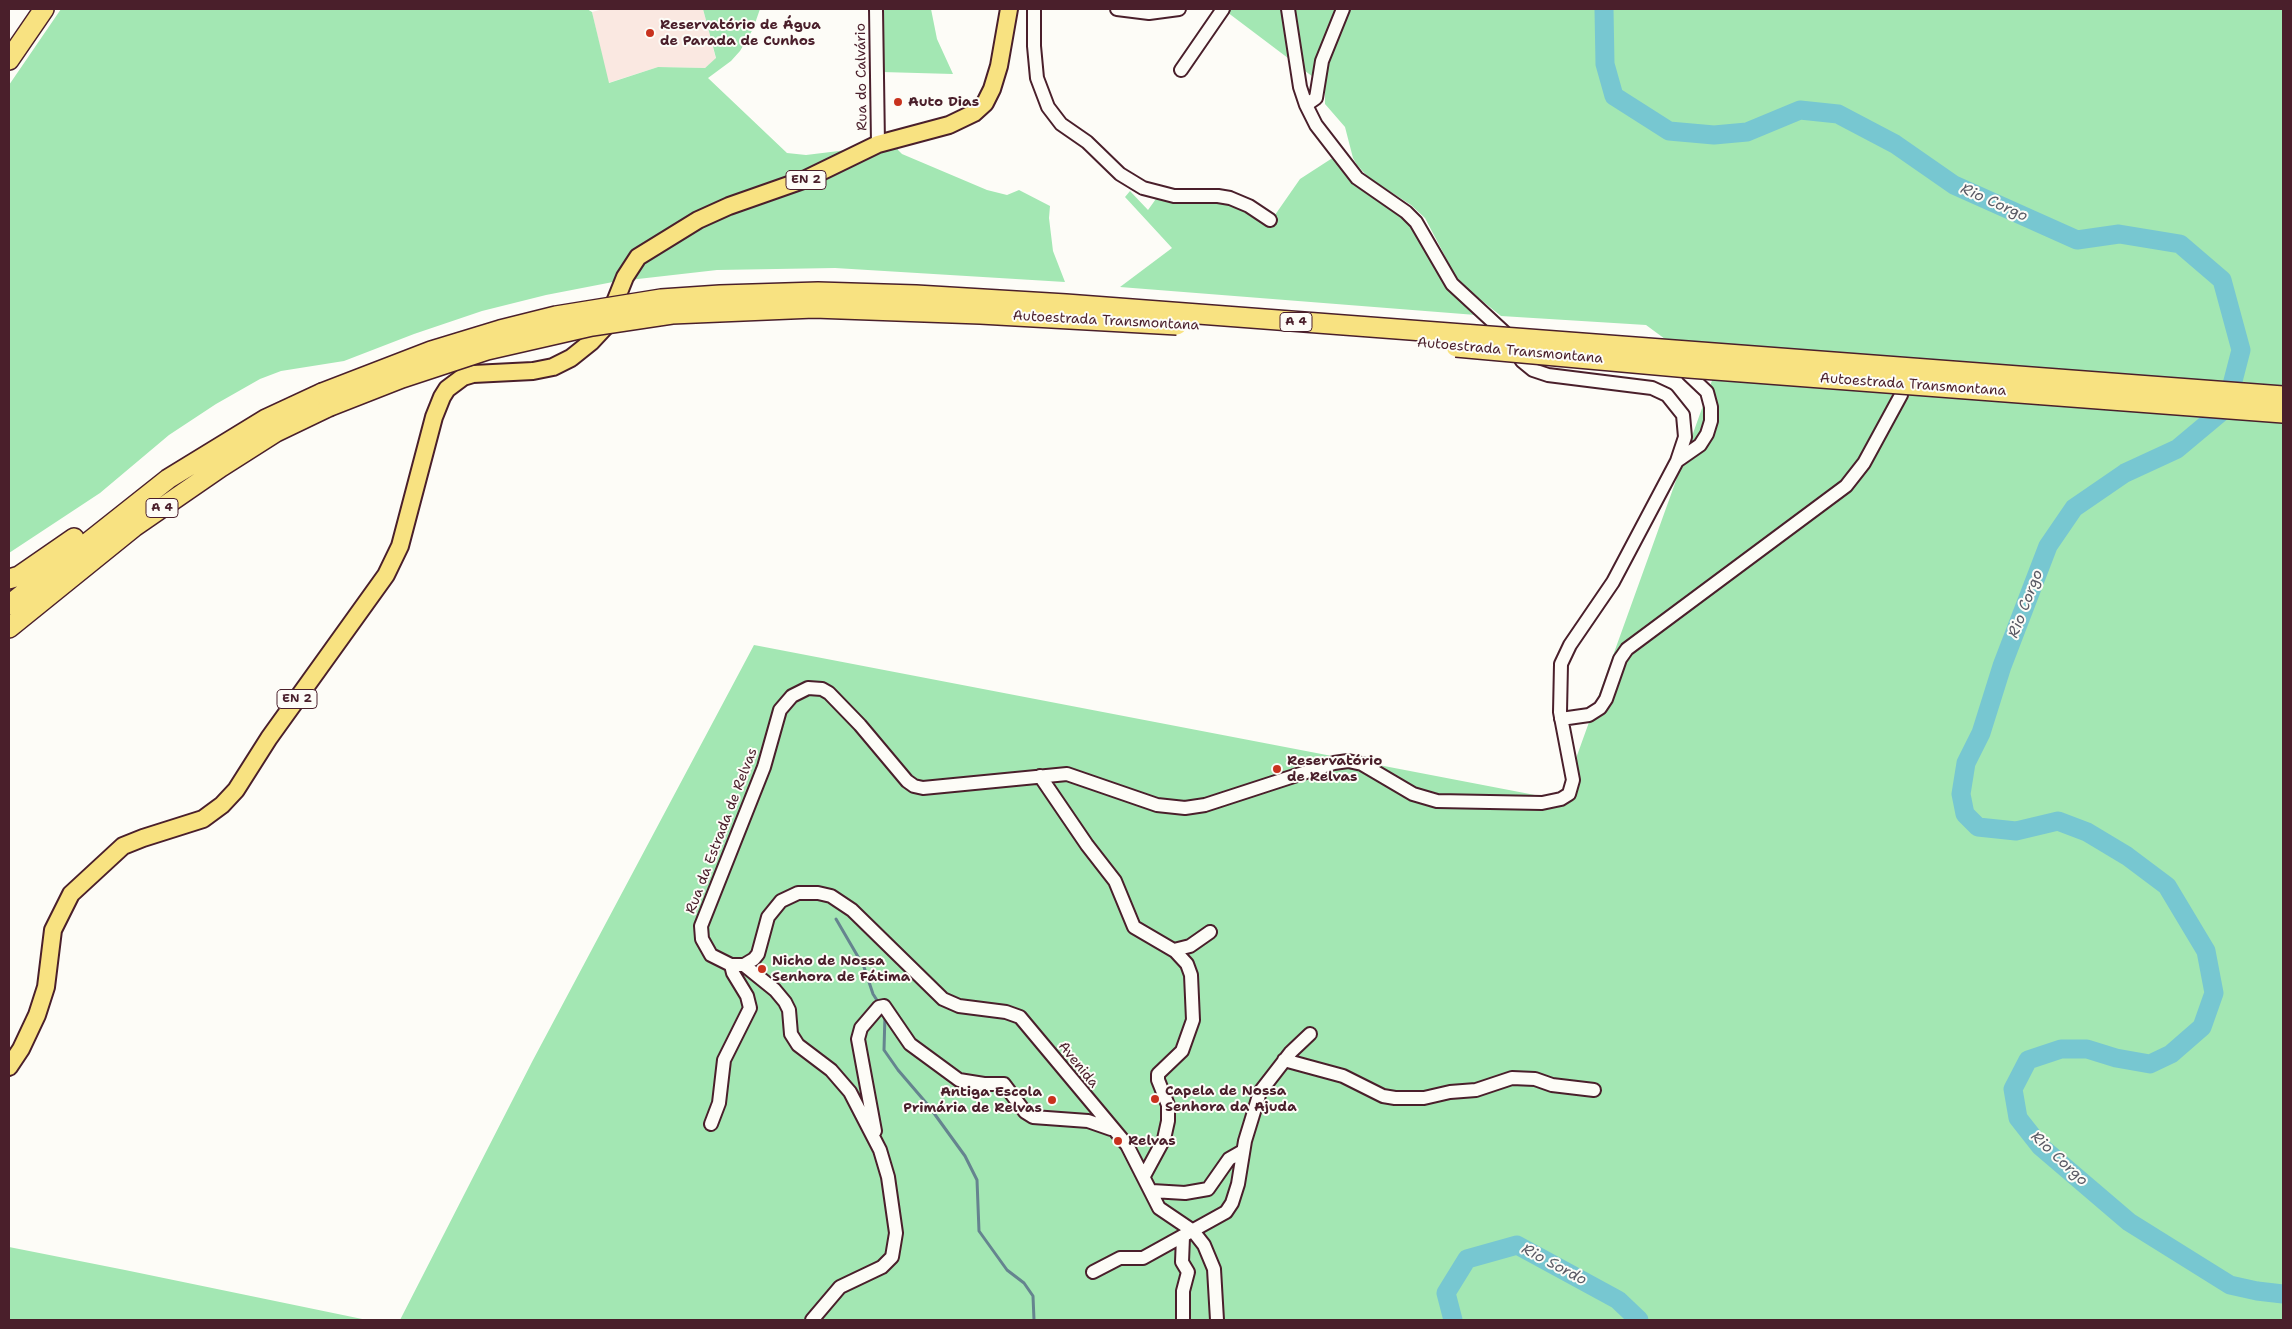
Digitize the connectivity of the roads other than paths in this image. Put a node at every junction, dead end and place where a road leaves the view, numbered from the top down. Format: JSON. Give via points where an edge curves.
{"nodes":[{"id":1,"x":35,"y":9,"type":"edge"},
{"id":2,"x":44,"y":9,"type":"edge"},
{"id":3,"x":876,"y":9,"type":"edge"},
{"id":4,"x":1009,"y":9,"type":"edge"},
{"id":5,"x":1034,"y":9,"type":"edge"},
{"id":6,"x":1117,"y":9,"type":"edge"},
{"id":7,"x":1179,"y":9,"type":"edge"},
{"id":8,"x":1223,"y":9,"type":"edge"},
{"id":9,"x":1288,"y":9,"type":"edge"},
{"id":10,"x":1343,"y":9,"type":"edge"},
{"id":11,"x":9,"y":46,"type":"edge"},
{"id":12,"x":9,"y":60,"type":"edge"},
{"id":13,"x":1181,"y":70,"type":"dead end"},
{"id":14,"x":1306,"y":105,"type":"junction"},
{"id":15,"x":878,"y":144,"type":"junction"},
{"id":16,"x":1270,"y":220,"type":"dead end"},
{"id":17,"x":1688,"y":374,"type":"dead end"},
{"id":18,"x":1902,"y":395,"type":"dead end"},
{"id":19,"x":2283,"y":396,"type":"edge"},
{"id":20,"x":325,"y":400,"type":"junction"},
{"id":21,"x":2283,"y":413,"type":"edge"},
{"id":22,"x":1678,"y":461,"type":"junction"},
{"id":23,"x":124,"y":513,"type":"junction"},
{"id":24,"x":9,"y":579,"type":"edge"},
{"id":25,"x":9,"y":605,"type":"edge"},
{"id":26,"x":9,"y":628,"type":"edge"},
{"id":27,"x":1561,"y":719,"type":"junction"},
{"id":28,"x":1040,"y":776,"type":"junction"},
{"id":29,"x":1210,"y":932,"type":"dead end"},
{"id":30,"x":1174,"y":950,"type":"junction"},
{"id":31,"x":731,"y":965,"type":"junction"},
{"id":32,"x":744,"y":965,"type":"junction"},
{"id":33,"x":1310,"y":1034,"type":"dead end"},
{"id":34,"x":1284,"y":1060,"type":"junction"},
{"id":35,"x":9,"y":1067,"type":"edge"},
{"id":36,"x":1594,"y":1090,"type":"dead end"},
{"id":37,"x":711,"y":1124,"type":"dead end"},
{"id":38,"x":1115,"y":1131,"type":"junction"},
{"id":39,"x":879,"y":1148,"type":"junction"},
{"id":40,"x":1243,"y":1151,"type":"junction"},
{"id":41,"x":1144,"y":1176,"type":"junction"},
{"id":42,"x":1152,"y":1190,"type":"junction"},
{"id":43,"x":1188,"y":1234,"type":"junction"},
{"id":44,"x":1093,"y":1272,"type":"dead end"},
{"id":45,"x":812,"y":1320,"type":"edge"},
{"id":46,"x":1183,"y":1320,"type":"edge"},
{"id":47,"x":1218,"y":1320,"type":"edge"}],
"edges":[{"from":1,"to":11,"type":"highway"},
{"from":2,"to":12,"type":"highway"},
{"from":3,"to":15,"type":"street","name":"Rua do Calvário"},
{"from":4,"to":15,"type":"main road","number":"EN 2","via":[[995,81],[980,108],[954,123]]},
{"from":5,"to":16,"type":"street","via":[[1037,78],[1048,107],[1061,124],[1087,142],[1120,174],[1143,188],[1174,196],[1230,198]]},
{"from":6,"to":7,"type":"street","via":[[1149,13]]},
{"from":8,"to":13,"type":"street"},
{"from":9,"to":14,"type":"street","name":"Rua da Estrada de Relvas"},
{"from":10,"to":14,"type":"street","via":[[1322,61],[1316,98]]},
{"from":14,"to":22,"type":"street","name":"Rua da Estrada de Relvas","via":[[1316,125],[1352,173],[1416,222],[1452,284],[1504,332],[1527,367],[1557,376],[1652,388],[1674,401],[1683,415],[1685,429]]},
{"from":15,"to":35,"type":"main road","number":"EN 2","via":[[806,180],[713,212],[645,252],[630,269],[605,327],[562,364],[533,371],[473,374],[447,389],[434,417],[400,546],[386,576],[269,738],[236,790],[219,809],[203,819],[126,845],[71,894],[53,930],[46,988],[36,1019]]},
{"from":17,"to":22,"type":"street","via":[[1707,392],[1711,422],[1700,445]]},
{"from":18,"to":27,"type":"street","via":[[1864,463],[1846,486],[1630,646],[1620,659],[1600,708],[1589,715]]},
{"from":19,"to":20,"type":"highway","name":"Autoestrada Transmontana","number":"A 4","bridge":true,"via":[[1066,304],[818,292],[661,299],[564,314],[431,350]]},
{"from":20,"to":21,"type":"highway","name":"Autoestrada Transmontana","number":"A 4","bridge":true,"via":[[456,360],[584,327],[694,312],[814,308],[1292,332],[1689,368]]},
{"from":20,"to":23,"type":"highway","name":"Autoestrada Transmontana","number":"A 4","via":[[266,419],[168,479]]},
{"from":20,"to":26,"type":"highway","name":"Autoestrada Transmontana","number":"A 4","via":[[134,527]]},
{"from":22,"to":27,"type":"street","name":"Rua da Estrada de Relvas","via":[[1613,582],[1562,659]]},
{"from":23,"to":24,"type":"highway","via":[[103,518],[19,576]]},
{"from":23,"to":25,"type":"highway","name":"Autoestrada Transmontana","number":"A 4"},
{"from":27,"to":28,"type":"street","name":"Rua da Estrada de Relvas","via":[[1572,786],[1566,797],[1549,802],[1437,801],[1413,794],[1366,766],[1348,761],[1205,805],[1185,808],[1157,805],[1072,774]]},
{"from":28,"to":30,"type":"street","via":[[1116,881],[1134,927]]},
{"from":28,"to":31,"type":"street","name":"Rua da Estrada de Relvas","via":[[918,787],[907,781],[829,693],[813,688],[795,693],[780,710],[764,766],[702,920],[702,939],[707,950]]},
{"from":29,"to":30,"type":"street","via":[[1190,946]]},
{"from":30,"to":41,"type":"street","via":[[1192,975],[1193,1020],[1182,1051],[1158,1074],[1167,1102],[1168,1119],[1164,1139]]},
{"from":31,"to":32,"type":"street"},
{"from":31,"to":37,"type":"street","via":[[750,1008],[724,1060],[719,1100]]},
{"from":32,"to":38,"type":"street","name":"Avenida","via":[[758,954],[768,916],[788,896],[824,894],[837,898],[938,996],[966,1007],[1020,1017]]},
{"from":32,"to":39,"type":"street","via":[[785,1002],[794,1040],[833,1071],[848,1089]]},
{"from":33,"to":34,"type":"street"},
{"from":34,"to":36,"type":"street","via":[[1343,1076],[1395,1098],[1421,1099],[1476,1090],[1512,1078],[1533,1078],[1550,1085]]},
{"from":34,"to":40,"type":"street","via":[[1260,1092]]},
{"from":38,"to":39,"type":"street","via":[[1088,1121],[1033,1117],[1025,1112],[1004,1085],[959,1080],[910,1044],[884,1006],[879,1007],[861,1028],[858,1041]]},
{"from":38,"to":41,"type":"street","name":"Avenida"},
{"from":39,"to":45,"type":"street","via":[[885,1163],[896,1227],[893,1254],[882,1267],[840,1287]]},
{"from":40,"to":42,"type":"street","via":[[1229,1159],[1208,1189],[1185,1193]]},
{"from":40,"to":43,"type":"street","via":[[1239,1182],[1230,1206],[1224,1214]]},
{"from":41,"to":42,"type":"street","name":"Avenida"},
{"from":42,"to":43,"type":"street","name":"Avenida","via":[[1159,1208]]},
{"from":43,"to":44,"type":"street","via":[[1142,1258],[1120,1258]]},
{"from":43,"to":46,"type":"street","via":[[1182,1262],[1188,1272],[1183,1291]]},
{"from":43,"to":47,"type":"street","via":[[1204,1245],[1213,1265]]}]}
